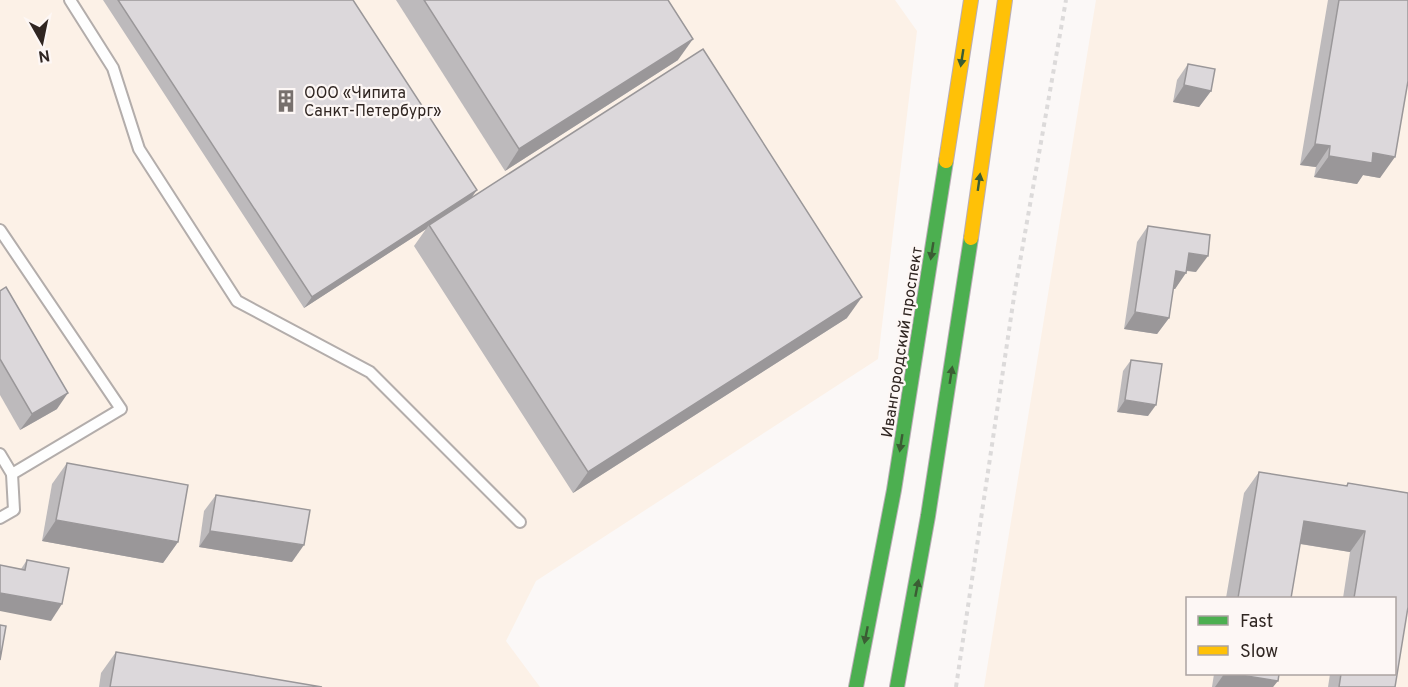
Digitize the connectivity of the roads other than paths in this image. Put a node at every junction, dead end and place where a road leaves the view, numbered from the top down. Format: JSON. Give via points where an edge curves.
{"nodes":[{"id":1,"x":70,"y":0,"type":"edge"},
{"id":2,"x":971,"y":0,"type":"edge"},
{"id":3,"x":1005,"y":0,"type":"edge"},
{"id":4,"x":0,"y":230,"type":"edge"},
{"id":5,"x":0,"y":454,"type":"edge"},
{"id":6,"x":12,"y":474,"type":"junction"},
{"id":7,"x":0,"y":519,"type":"edge"},
{"id":8,"x":520,"y":522,"type":"dead end"},
{"id":9,"x":856,"y":687,"type":"edge"},
{"id":10,"x":897,"y":687,"type":"edge"}],
"edges":[{"from":1,"to":8,"type":"lane","via":[[113,68],[139,149],[237,301],[370,372]]},
{"from":2,"to":9,"type":"highway","name":"Ивангородский проспект","one_way":true,"via":[[894,490]]},
{"from":10,"to":3,"type":"highway","one_way":true,"via":[[919,582],[956,349]]},
{"from":4,"to":6,"type":"lane","via":[[121,409]]},
{"from":5,"to":6,"type":"lane"},
{"from":6,"to":7,"type":"lane","via":[[14,510]]}]}
